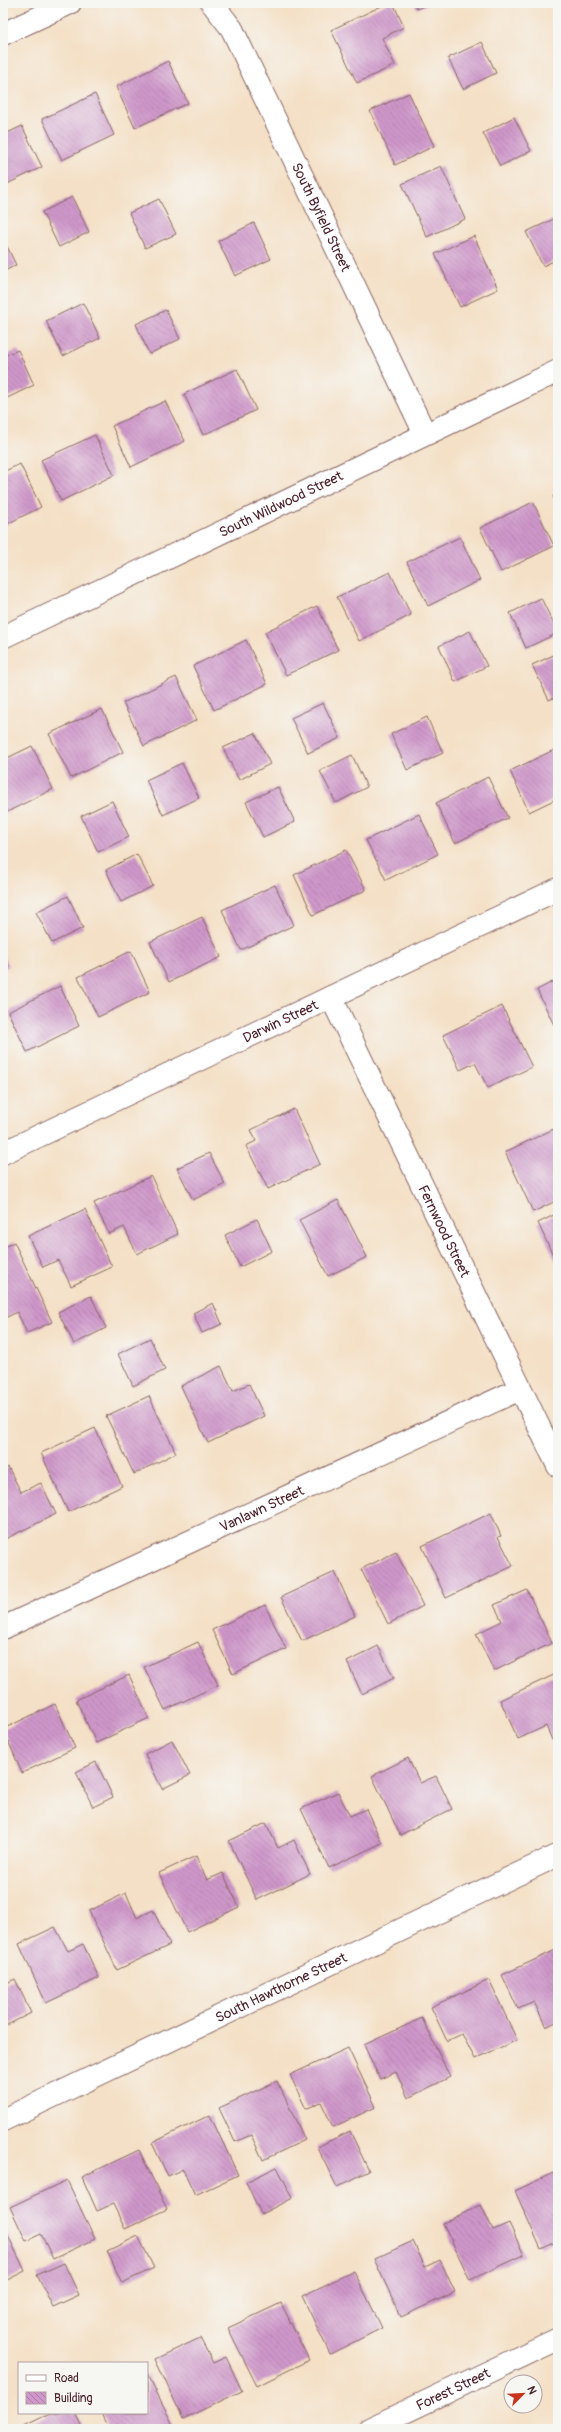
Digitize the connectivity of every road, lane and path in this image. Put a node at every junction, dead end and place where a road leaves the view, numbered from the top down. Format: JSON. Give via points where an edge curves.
{"nodes":[{"id":1,"x":70,"y":3,"type":"edge"},
{"id":2,"x":212,"y":3,"type":"edge"},
{"id":3,"x":3,"y":34,"type":"edge"},
{"id":4,"x":558,"y":371,"type":"edge"},
{"id":5,"x":425,"y":434,"type":"junction"},
{"id":6,"x":3,"y":637,"type":"edge"},
{"id":7,"x":558,"y":889,"type":"edge"},
{"id":8,"x":331,"y":997,"type":"junction"},
{"id":9,"x":3,"y":1153,"type":"edge"},
{"id":10,"x":520,"y":1389,"type":"junction"},
{"id":11,"x":558,"y":1466,"type":"edge"},
{"id":12,"x":3,"y":1628,"type":"edge"},
{"id":13,"x":558,"y":1855,"type":"edge"},
{"id":14,"x":3,"y":2120,"type":"edge"},
{"id":15,"x":558,"y":2339,"type":"edge"},
{"id":16,"x":369,"y":2429,"type":"edge"}],
"edges":[{"from":1,"to":3,"type":"street"},
{"from":2,"to":5,"type":"street","name":"South Byfield Street","via":[[232,29]]},
{"from":4,"to":5,"type":"street","name":"South Wildwood Street"},
{"from":5,"to":6,"type":"street","name":"South Wildwood Street"},
{"from":7,"to":8,"type":"street","name":"Darwin Street"},
{"from":8,"to":9,"type":"street","name":"Darwin Street"},
{"from":8,"to":10,"type":"street","name":"Fernwood Street"},
{"from":10,"to":11,"type":"street","name":"Fernwood Street"},
{"from":10,"to":12,"type":"street","name":"Vanlawn Street"},
{"from":13,"to":14,"type":"street","name":"South Hawthorne Street"},
{"from":15,"to":16,"type":"street","name":"Forest Street"}]}
